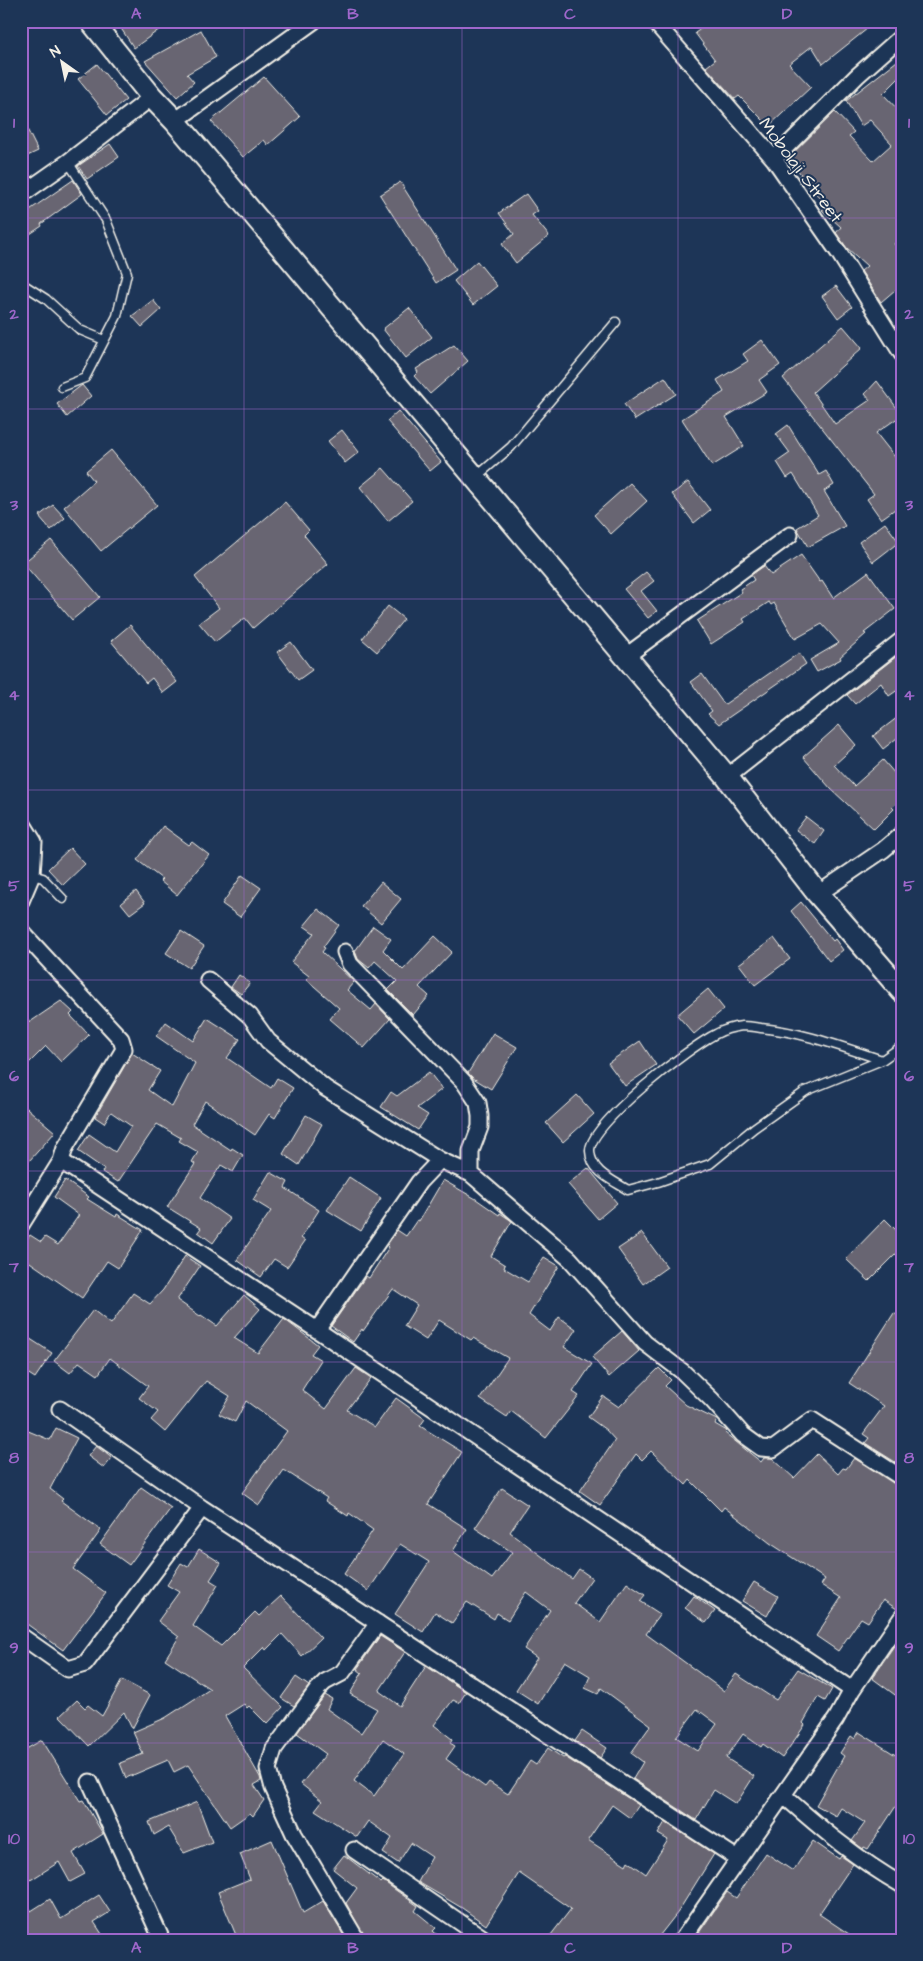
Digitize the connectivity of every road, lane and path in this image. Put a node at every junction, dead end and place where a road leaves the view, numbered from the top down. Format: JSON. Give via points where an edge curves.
{"nodes":[{"id":1,"x":91,"y":21,"type":"edge"},
{"id":2,"x":314,"y":21,"type":"edge"},
{"id":3,"x":654,"y":21,"type":"edge"},
{"id":4,"x":902,"y":36,"type":"edge"},
{"id":5,"x":152,"y":97,"type":"junction"},
{"id":6,"x":175,"y":121,"type":"junction"},
{"id":7,"x":774,"y":159,"type":"junction"},
{"id":8,"x":68,"y":162,"type":"junction"},
{"id":9,"x":23,"y":191,"type":"edge"},
{"id":10,"x":21,"y":283,"type":"edge"},
{"id":11,"x":616,"y":322,"type":"dead end"},
{"id":12,"x":104,"y":340,"type":"junction"},
{"id":13,"x":902,"y":354,"type":"edge"},
{"id":14,"x":62,"y":387,"type":"dead end"},
{"id":15,"x":474,"y":478,"type":"junction"},
{"id":16,"x":790,"y":535,"type":"dead end"},
{"id":17,"x":902,"y":640,"type":"edge"},
{"id":18,"x":625,"y":657,"type":"junction"},
{"id":19,"x":727,"y":777,"type":"junction"},
{"id":20,"x":21,"y":821,"type":"edge"},
{"id":21,"x":902,"y":834,"type":"edge"},
{"id":22,"x":32,"y":874,"type":"junction"},
{"id":23,"x":818,"y":894,"type":"junction"},
{"id":24,"x":63,"y":898,"type":"dead end"},
{"id":25,"x":21,"y":901,"type":"edge"},
{"id":26,"x":21,"y":931,"type":"edge"},
{"id":27,"x":345,"y":952,"type":"dead end"},
{"id":28,"x":208,"y":980,"type":"dead end"},
{"id":29,"x":902,"y":991,"type":"edge"},
{"id":30,"x":902,"y":1046,"type":"edge"},
{"id":31,"x":882,"y":1060,"type":"junction"},
{"id":32,"x":440,"y":1160,"type":"junction"},
{"id":33,"x":61,"y":1161,"type":"junction"},
{"id":34,"x":471,"y":1174,"type":"junction"},
{"id":35,"x":21,"y":1225,"type":"edge"},
{"id":36,"x":317,"y":1330,"type":"junction"},
{"id":37,"x":60,"y":1409,"type":"dead end"},
{"id":38,"x":902,"y":1478,"type":"edge"},
{"id":39,"x":202,"y":1508,"type":"junction"},
{"id":40,"x":902,"y":1617,"type":"edge"},
{"id":41,"x":378,"y":1623,"type":"junction"},
{"id":42,"x":21,"y":1636,"type":"edge"},
{"id":43,"x":852,"y":1690,"type":"junction"},
{"id":44,"x":90,"y":1782,"type":"dead end"},
{"id":45,"x":783,"y":1795,"type":"junction"},
{"id":46,"x":354,"y":1850,"type":"dead end"},
{"id":47,"x":738,"y":1859,"type":"junction"},
{"id":48,"x":902,"y":1884,"type":"edge"},
{"id":49,"x":162,"y":1940,"type":"edge"},
{"id":50,"x":356,"y":1940,"type":"edge"},
{"id":51,"x":486,"y":1940,"type":"edge"},
{"id":52,"x":682,"y":1940,"type":"edge"}],
"edges":[{"from":1,"to":5,"type":"street"},
{"from":2,"to":6,"type":"street"},
{"from":3,"to":7,"type":"street","name":"Mobolaji Street"},
{"from":4,"to":7,"type":"street"},
{"from":5,"to":6,"type":"street"},
{"from":5,"to":8,"type":"street"},
{"from":6,"to":15,"type":"street"},
{"from":7,"to":13,"type":"street","name":"Mobolaji Street","via":[[839,253]]},
{"from":8,"to":9,"type":"street"},
{"from":8,"to":12,"type":"lane","via":[[106,220],[127,273],[117,316]]},
{"from":10,"to":12,"type":"lane","via":[[46,299],[80,330]]},
{"from":11,"to":15,"type":"lane","via":[[511,447]]},
{"from":12,"to":14,"type":"lane","via":[[85,378]]},
{"from":15,"to":18,"type":"street"},
{"from":16,"to":18,"type":"street"},
{"from":17,"to":19,"type":"street"},
{"from":18,"to":19,"type":"street"},
{"from":19,"to":23,"type":"street"},
{"from":20,"to":22,"type":"street","via":[[34,842]]},
{"from":21,"to":23,"type":"street"},
{"from":22,"to":24,"type":"lane","via":[[44,878]]},
{"from":22,"to":25,"type":"street"},
{"from":23,"to":29,"type":"street"},
{"from":26,"to":33,"type":"street","via":[[121,1039],[124,1049],[65,1148]]},
{"from":27,"to":34,"type":"street","via":[[350,964],[464,1082],[478,1103],[480,1127],[471,1151]]},
{"from":28,"to":32,"type":"street","via":[[250,1016],[268,1041],[325,1088]]},
{"from":30,"to":31,"type":"lane"},
{"from":31,"to":31,"type":"lane","via":[[806,1091],[710,1164],[658,1182],[628,1190],[597,1170],[592,1160],[590,1149],[594,1136],[616,1111],[675,1062],[717,1033],[742,1026],[773,1029],[802,1034]]},
{"from":32,"to":34,"type":"street"},
{"from":32,"to":36,"type":"street","via":[[413,1190]]},
{"from":33,"to":35,"type":"street"},
{"from":33,"to":36,"type":"street"},
{"from":34,"to":38,"type":"street","via":[[570,1259],[645,1343],[683,1372],[744,1435],[761,1448],[774,1449],[812,1420]]},
{"from":36,"to":43,"type":"street"},
{"from":37,"to":39,"type":"street"},
{"from":39,"to":41,"type":"street"},
{"from":39,"to":42,"type":"street","via":[[85,1664],[68,1669]]},
{"from":40,"to":43,"type":"street"},
{"from":41,"to":47,"type":"street"},
{"from":41,"to":50,"type":"street","via":[[342,1673],[318,1689],[274,1749],[268,1769],[294,1834]]},
{"from":43,"to":45,"type":"street","via":[[836,1719]]},
{"from":44,"to":49,"type":"street"},
{"from":45,"to":47,"type":"street"},
{"from":45,"to":48,"type":"street","via":[[824,1832]]},
{"from":46,"to":51,"type":"street"},
{"from":47,"to":52,"type":"street"}]}
